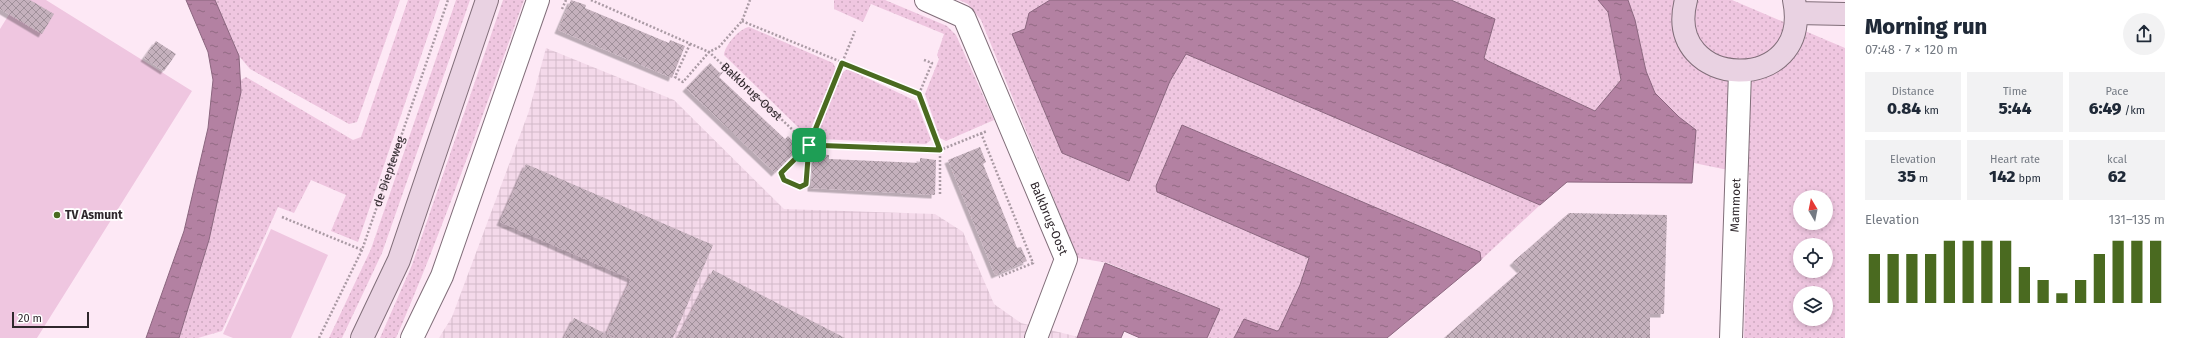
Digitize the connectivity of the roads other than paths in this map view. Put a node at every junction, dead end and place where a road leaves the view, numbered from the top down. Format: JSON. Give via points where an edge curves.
{"nodes":[{"id":1,"x":487,"y":0,"type":"edge"},
{"id":2,"x":538,"y":0,"type":"edge"},
{"id":3,"x":926,"y":0,"type":"edge"},
{"id":4,"x":1686,"y":0,"type":"edge"},
{"id":5,"x":1796,"y":6,"type":"edge"},
{"id":6,"x":1845,"y":14,"type":"edge"},
{"id":7,"x":1740,"y":72,"type":"junction"},
{"id":8,"x":362,"y":338,"type":"edge"},
{"id":9,"x":412,"y":338,"type":"edge"},
{"id":10,"x":1036,"y":338,"type":"edge"},
{"id":11,"x":1731,"y":338,"type":"edge"}],
"edges":[{"from":1,"to":8,"type":"street","via":[[399,260]]},
{"from":2,"to":9,"type":"street","via":[[442,276]]},
{"from":3,"to":10,"type":"street","name":"Balkbrug-Oost","via":[[964,17],[1066,259]]},
{"from":4,"to":7,"type":"street","via":[[1683,10],[1684,29],[1692,46],[1705,60],[1722,69]]},
{"from":5,"to":6,"type":"street"},
{"from":5,"to":7,"type":"street","via":[[1795,31],[1787,47],[1775,60],[1758,69]]},
{"from":7,"to":11,"type":"street","name":"Mammoet"}]}
